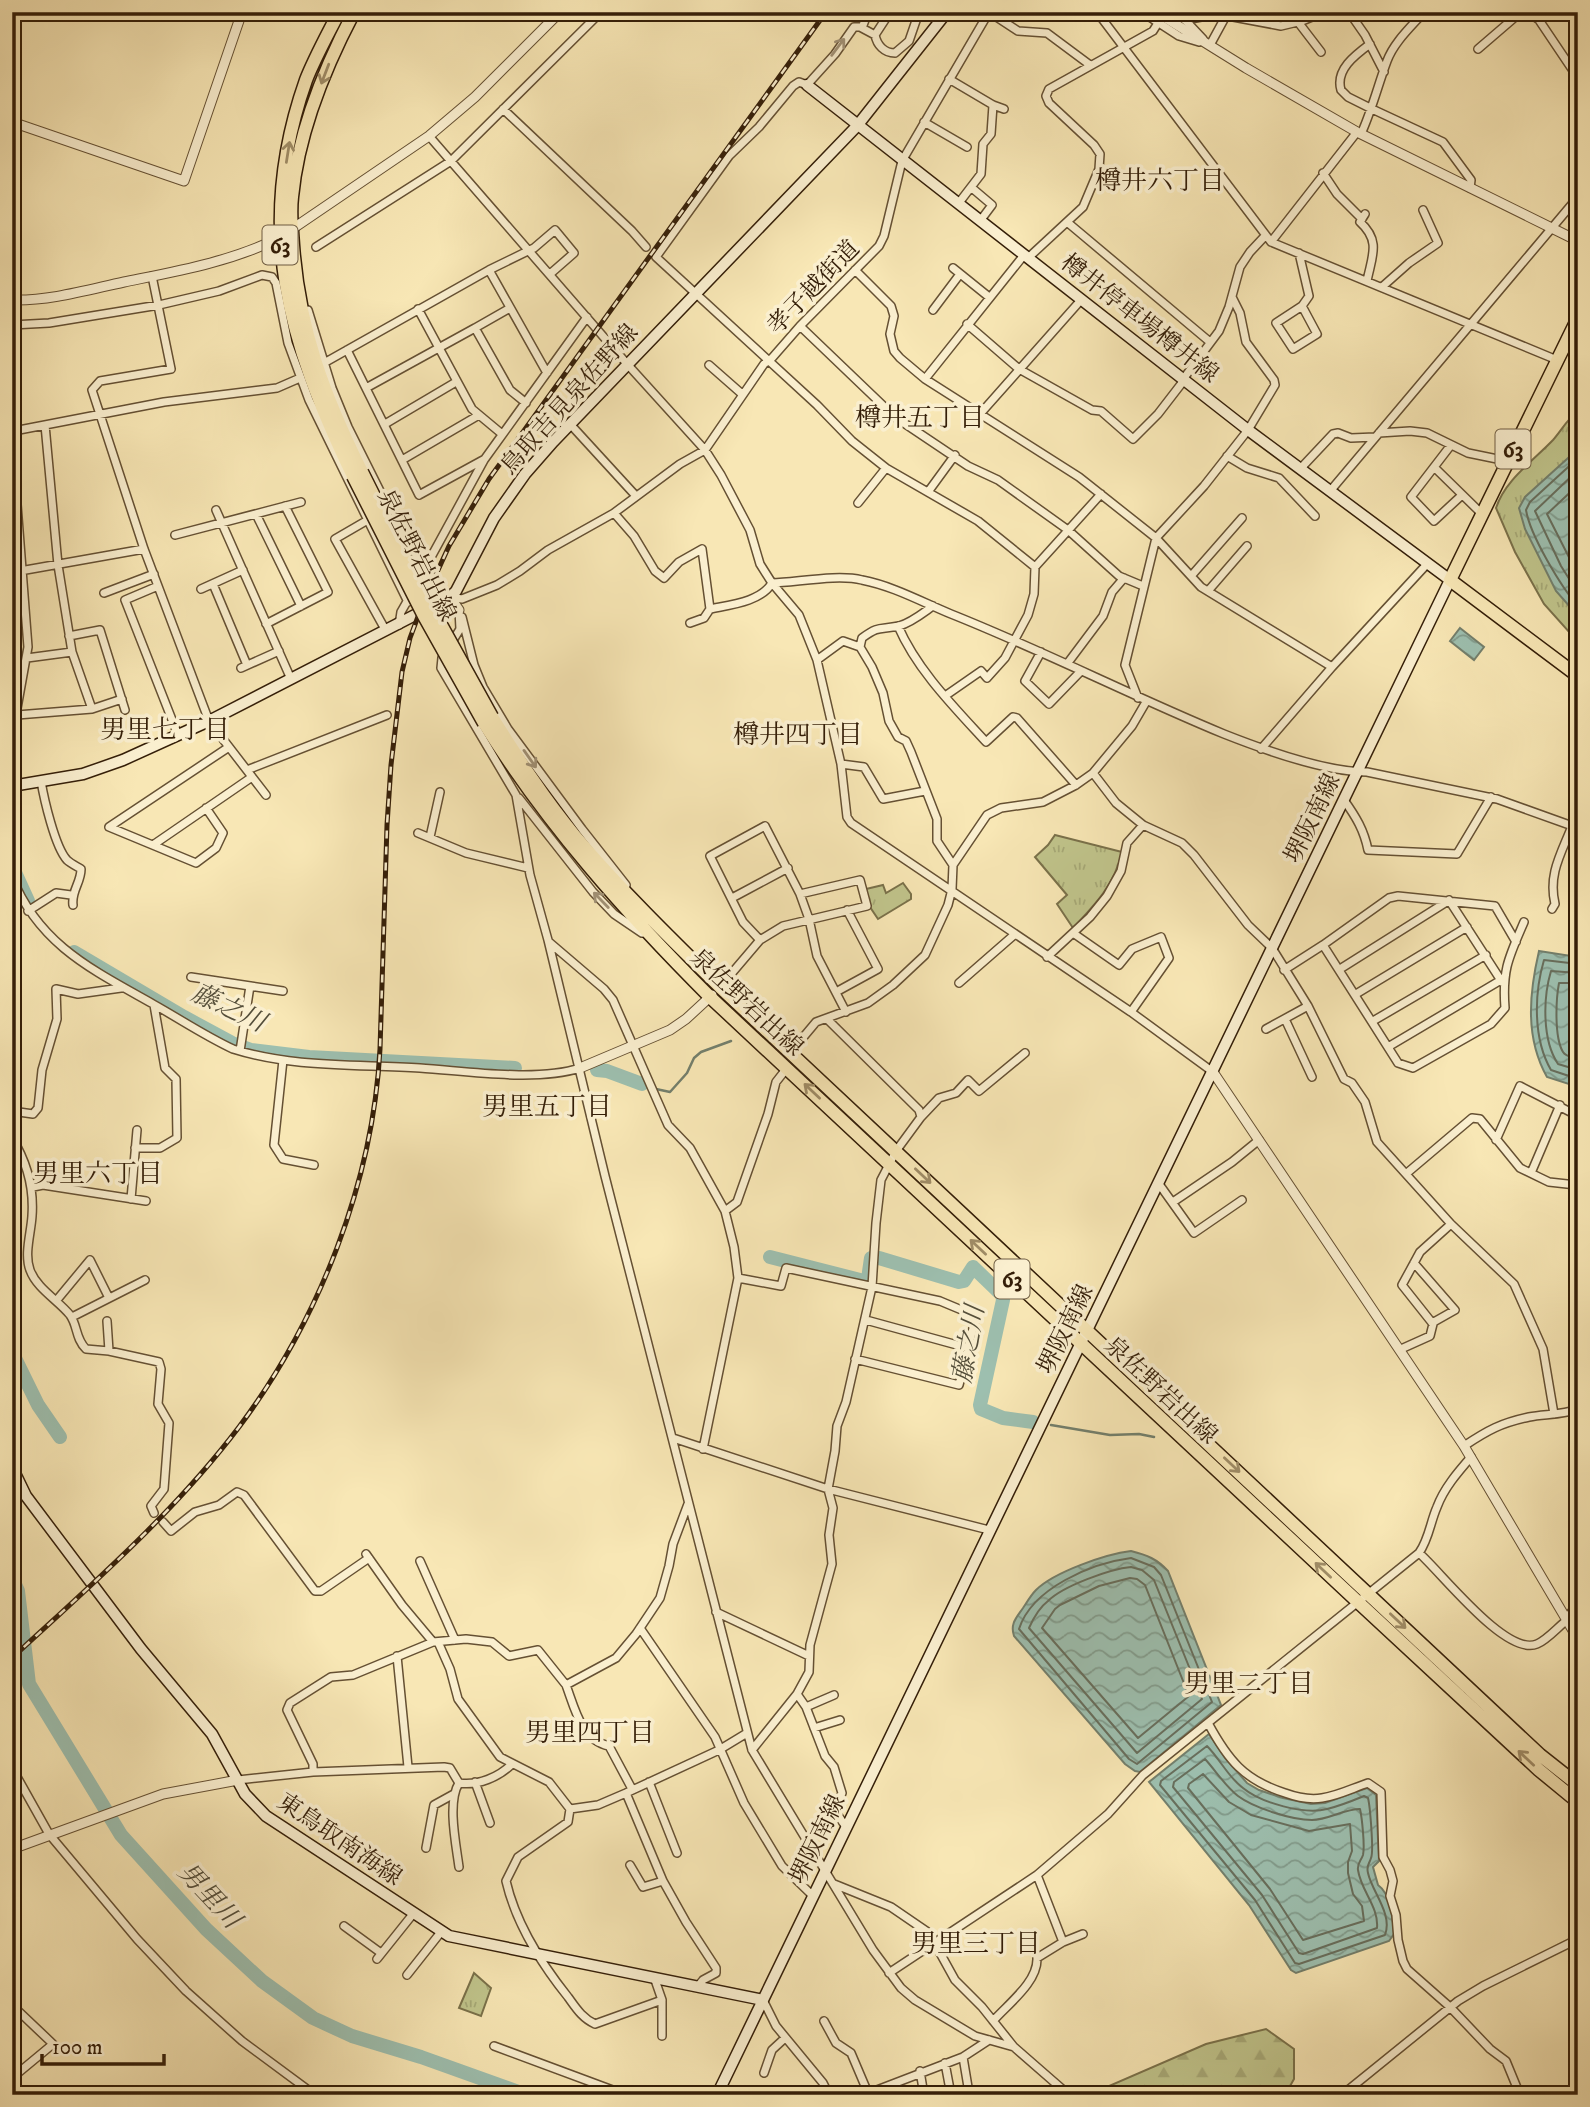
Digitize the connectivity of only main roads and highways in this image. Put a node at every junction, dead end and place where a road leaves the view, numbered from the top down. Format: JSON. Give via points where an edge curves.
{"nodes":[{"id":1,"x":339,"y":12,"type":"edge"},
{"id":2,"x":354,"y":12,"type":"edge"},
{"id":3,"x":947,"y":12,"type":"edge"},
{"id":4,"x":807,"y":85,"type":"road end"},
{"id":5,"x":857,"y":126,"type":"junction"},
{"id":6,"x":1578,"y":318,"type":"edge"},
{"id":7,"x":358,"y":474,"type":"junction"},
{"id":8,"x":1450,"y":580,"type":"junction"},
{"id":9,"x":1578,"y":676,"type":"edge"},
{"id":10,"x":488,"y":720,"type":"junction"},
{"id":11,"x":12,"y":786,"type":"edge"},
{"id":12,"x":1087,"y":1329,"type":"junction"},
{"id":13,"x":1081,"y":1344,"type":"junction"},
{"id":14,"x":12,"y":1467,"type":"edge"},
{"id":15,"x":1578,"y":1786,"type":"edge"},
{"id":16,"x":1578,"y":1802,"type":"edge"},
{"id":17,"x":763,"y":2000,"type":"junction"},
{"id":18,"x":717,"y":2095,"type":"edge"}],
"edges":[{"from":7,"to":1,"type":"main road","name":"泉佐野岩出線","number":"63","one_way":true,"via":[[321,409],[307,372],[291,319],[279,237],[289,143],[307,79]]},
{"from":2,"to":7,"type":"main road","name":"泉佐野岩出線","number":"63","one_way":true,"via":[[314,102],[300,151],[292,230],[302,314],[316,369]]},
{"from":3,"to":5,"type":"main road","name":"鳥取吉見泉佐野線"},
{"from":4,"to":5,"type":"main road","name":"樽井停車場樽井線"},
{"from":5,"to":8,"type":"main road","name":"樽井停車場樽井線","via":[[1248,430]]},
{"from":5,"to":11,"type":"main road","name":"鳥取吉見泉佐野線","via":[[525,474],[450,597],[123,760],[83,774]]},
{"from":6,"to":8,"type":"main road","number":"63"},
{"from":7,"to":10,"type":"main road","name":"泉佐野岩出線","number":"63","bridge":true},
{"from":8,"to":9,"type":"main road"},
{"from":8,"to":12,"type":"main road","name":"堺阪南線"},
{"from":10,"to":12,"type":"main road","name":"泉佐野岩出線","number":"63","one_way":true,"via":[[575,835],[654,921]]},
{"from":13,"to":10,"type":"main road","name":"泉佐野岩出線","number":"63","one_way":true,"via":[[654,942],[527,788]]},
{"from":12,"to":13,"type":"main road","name":"堺阪南線"},
{"from":12,"to":15,"type":"main road","name":"泉佐野岩出線","number":"63","one_way":true},
{"from":16,"to":13,"type":"main road","name":"泉佐野岩出線","number":"63","one_way":true},
{"from":13,"to":17,"type":"main road","name":"堺阪南線"},
{"from":14,"to":17,"type":"main road","name":"東鳥取南海線","via":[[26,1496],[141,1650],[212,1734],[250,1800],[266,1816],[454,1938]]},
{"from":17,"to":18,"type":"main road","name":"堺阪南線"}]}
